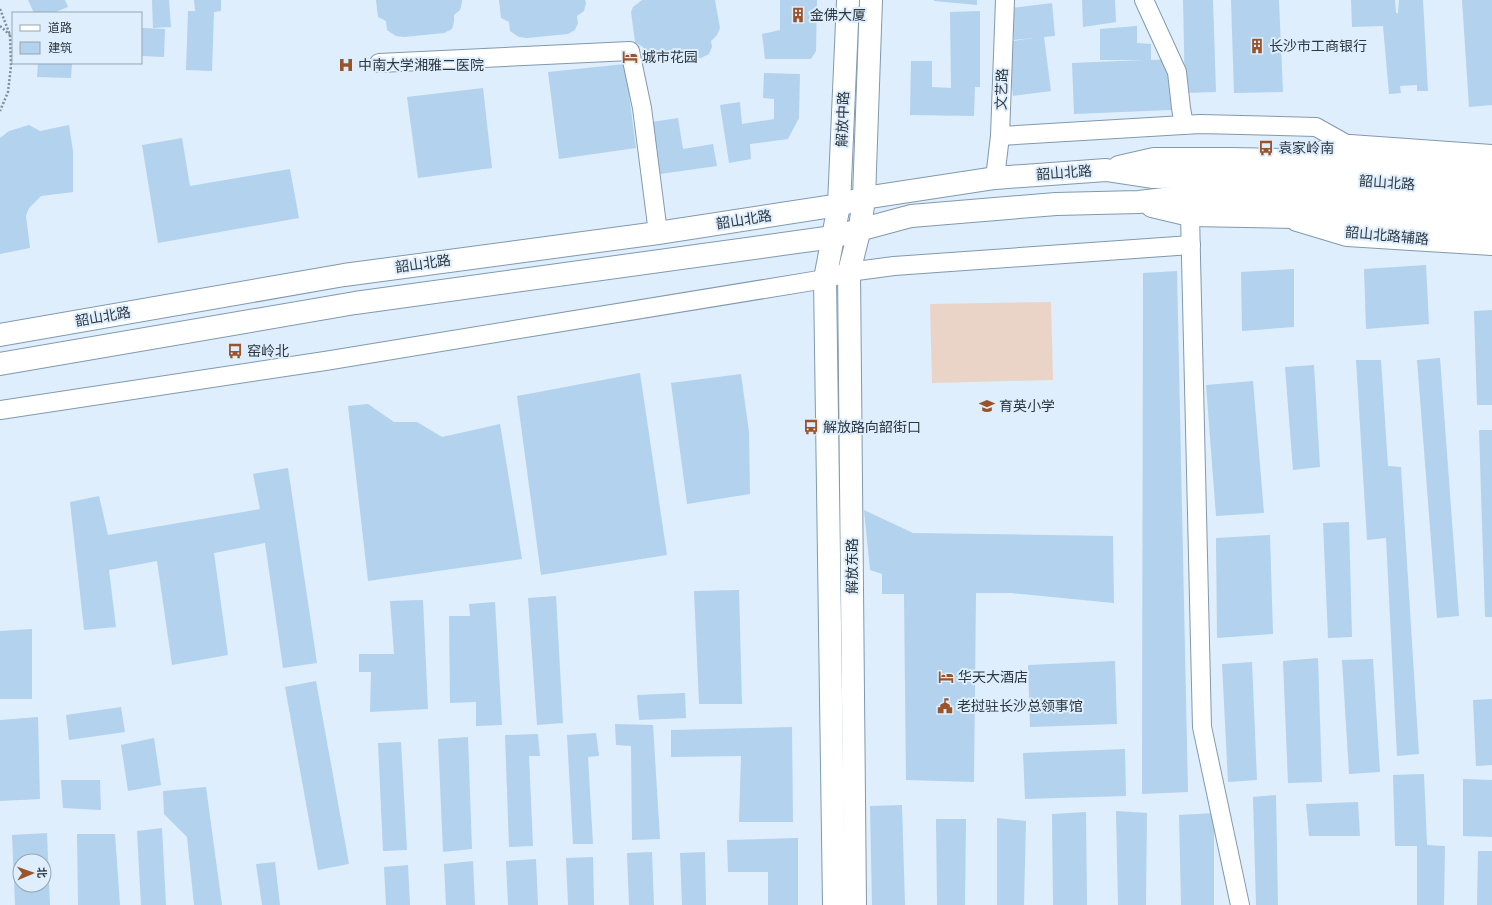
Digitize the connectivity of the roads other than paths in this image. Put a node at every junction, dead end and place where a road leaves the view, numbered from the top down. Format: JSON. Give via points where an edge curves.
{"nodes":[{"id":1,"x":848,"y":0,"type":"edge"},
{"id":2,"x":871,"y":0,"type":"edge"},
{"id":3,"x":1005,"y":0,"type":"edge"},
{"id":4,"x":1144,"y":0,"type":"edge"},
{"id":5,"x":379,"y":63,"type":"dead end"},
{"id":6,"x":1184,"y":125,"type":"junction"},
{"id":7,"x":1000,"y":136,"type":"junction"},
{"id":8,"x":1349,"y":154,"type":"junction"},
{"id":9,"x":1492,"y":156,"type":"edge"},
{"id":10,"x":1106,"y":170,"type":"junction"},
{"id":11,"x":1492,"y":172,"type":"edge"},
{"id":12,"x":995,"y":178,"type":"junction"},
{"id":13,"x":1492,"y":191,"type":"edge"},
{"id":14,"x":864,"y":198,"type":"junction"},
{"id":15,"x":1139,"y":202,"type":"junction"},
{"id":16,"x":839,"y":206,"type":"junction"},
{"id":17,"x":1492,"y":208,"type":"edge"},
{"id":18,"x":1190,"y":215,"type":"junction"},
{"id":19,"x":1284,"y":217,"type":"junction"},
{"id":20,"x":860,"y":228,"type":"junction"},
{"id":21,"x":1492,"y":228,"type":"edge"},
{"id":22,"x":658,"y":233,"type":"junction"},
{"id":23,"x":833,"y":237,"type":"junction"},
{"id":24,"x":1492,"y":244,"type":"edge"},
{"id":25,"x":1191,"y":245,"type":"junction"},
{"id":26,"x":850,"y":272,"type":"junction"},
{"id":27,"x":825,"y":279,"type":"junction"},
{"id":28,"x":0,"y":335,"type":"edge"},
{"id":29,"x":0,"y":364,"type":"edge"},
{"id":30,"x":0,"y":410,"type":"edge"},
{"id":31,"x":834,"y":905,"type":"edge"},
{"id":32,"x":855,"y":905,"type":"edge"},
{"id":33,"x":1240,"y":905,"type":"edge"}],
"edges":[{"from":1,"to":16,"type":"main road","name":"解放中路"},
{"from":2,"to":14,"type":"main road","name":"解放中路"},
{"from":3,"to":7,"type":"street","name":"文艺路"},
{"from":4,"to":6,"type":"street","via":[[1177,72]]},
{"from":5,"to":22,"type":"street","via":[[630,51],[642,108]]},
{"from":6,"to":7,"type":"street"},
{"from":6,"to":8,"type":"street","via":[[1316,127]]},
{"from":7,"to":12,"type":"street","name":"文艺路"},
{"from":8,"to":9,"type":"main road"},
{"from":8,"to":10,"type":"main road","via":[[1288,160],[1154,159]]},
{"from":8,"to":11,"type":"main road"},
{"from":10,"to":12,"type":"main road","name":"韶山北路"},
{"from":10,"to":13,"type":"main road","name":"韶山北路","via":[[1152,177],[1231,176],[1350,180]]},
{"from":12,"to":14,"type":"main road","name":"韶山北路"},
{"from":14,"to":16,"type":"main road","name":"韶山北路"},
{"from":14,"to":20,"type":"main road","name":"解放中路"},
{"from":15,"to":17,"type":"main road","name":"韶山北路","via":[[1198,196],[1349,199]]},
{"from":15,"to":18,"type":"main road"},
{"from":15,"to":20,"type":"main road","name":"韶山北路","via":[[1056,204],[911,216]]},
{"from":16,"to":22,"type":"main road","name":"韶山北路"},
{"from":16,"to":23,"type":"main road","name":"解放中路"},
{"from":18,"to":19,"type":"main road"},
{"from":18,"to":25,"type":"street"},
{"from":19,"to":21,"type":"main road","via":[[1348,218]]},
{"from":19,"to":24,"type":"main road","name":"韶山北路辅路","via":[[1347,234]]},
{"from":20,"to":23,"type":"main road","name":"韶山北路"},
{"from":20,"to":26,"type":"main road","name":"解放东路"},
{"from":22,"to":28,"type":"main road","name":"韶山北路","via":[[344,274]]},
{"from":23,"to":27,"type":"main road","name":"解放东路"},
{"from":23,"to":29,"type":"main road","name":"韶山北路","via":[[354,303]]},
{"from":25,"to":26,"type":"street","via":[[894,266]]},
{"from":25,"to":33,"type":"street","via":[[1202,727]]},
{"from":26,"to":27,"type":"street"},
{"from":26,"to":32,"type":"main road","name":"解放东路"},
{"from":27,"to":30,"type":"street","via":[[325,361]]},
{"from":27,"to":31,"type":"main road","name":"解放东路"}]}
